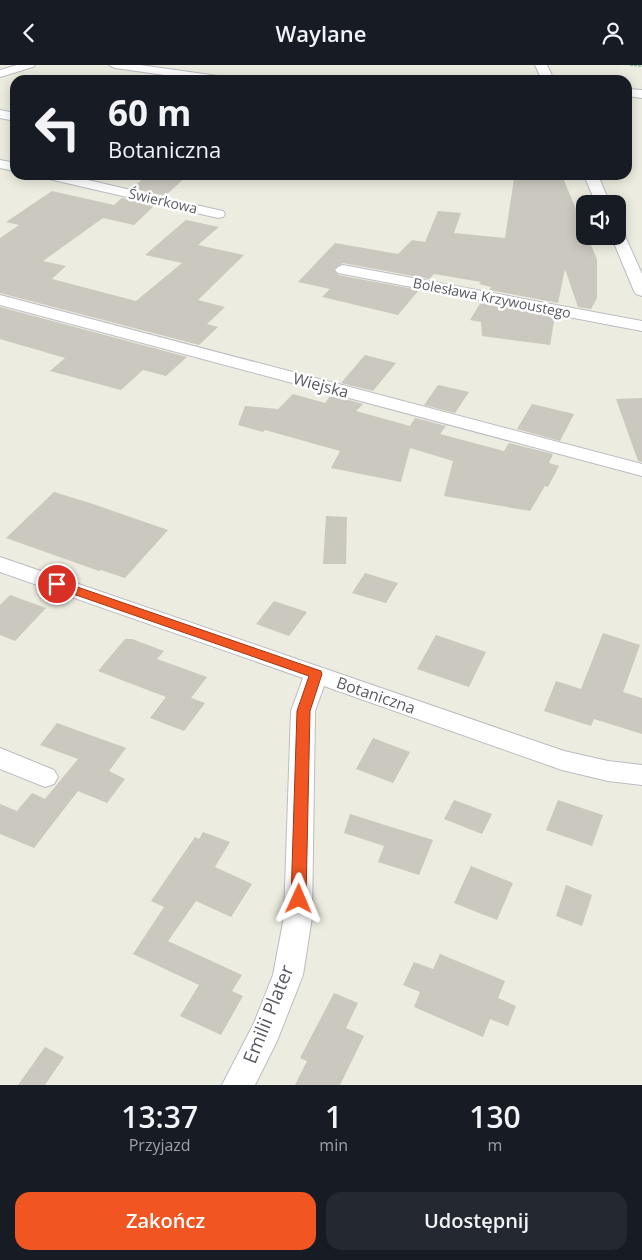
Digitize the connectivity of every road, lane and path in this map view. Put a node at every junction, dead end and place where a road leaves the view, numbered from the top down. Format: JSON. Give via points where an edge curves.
{"nodes":[{"id":1,"x":29,"y":65,"type":"edge"},
{"id":2,"x":115,"y":65,"type":"edge"},
{"id":3,"x":630,"y":65,"type":"edge"},
{"id":4,"x":642,"y":66,"type":"edge"},
{"id":5,"x":0,"y":74,"type":"edge"},
{"id":6,"x":188,"y":75,"type":"edge"},
{"id":7,"x":71,"y":180,"type":"edge"},
{"id":8,"x":118,"y":180,"type":"edge"},
{"id":9,"x":593,"y":180,"type":"edge"},
{"id":10,"x":106,"y":188,"type":"junction"},
{"id":11,"x":599,"y":195,"type":"edge"},
{"id":12,"x":218,"y":214,"type":"dead end"},
{"id":13,"x":622,"y":245,"type":"edge"},
{"id":14,"x":343,"y":269,"type":"dead end"},
{"id":15,"x":642,"y":291,"type":"edge"},
{"id":16,"x":0,"y":300,"type":"edge"},
{"id":17,"x":642,"y":326,"type":"edge"},
{"id":18,"x":642,"y":471,"type":"edge"},
{"id":19,"x":0,"y":564,"type":"edge"},
{"id":20,"x":316,"y":674,"type":"junction"},
{"id":21,"x":0,"y":758,"type":"edge"},
{"id":22,"x":642,"y":775,"type":"edge"},
{"id":23,"x":46,"y":777,"type":"dead end"},
{"id":24,"x":238,"y":1085,"type":"edge"}],
"edges":[{"from":1,"to":5,"type":"street"},
{"from":2,"to":6,"type":"street"},
{"from":3,"to":4,"type":"path"},
{"from":7,"to":10,"type":"street","name":"Świerkowa"},
{"from":8,"to":10,"type":"street"},
{"from":9,"to":11,"type":"street"},
{"from":10,"to":12,"type":"street","name":"Świerkowa"},
{"from":13,"to":15,"type":"street"},
{"from":14,"to":17,"type":"street","name":"Bolesława Krzywoustego"},
{"from":16,"to":18,"type":"street","name":"Wiejska"},
{"from":19,"to":20,"type":"street","name":"Botaniczna"},
{"from":20,"to":22,"type":"street","name":"Botaniczna","via":[[562,760]]},
{"from":20,"to":24,"type":"street","name":"Emilii Plater","via":[[303,711],[298,917],[288,975],[266,1031]]},
{"from":21,"to":23,"type":"street"}]}
